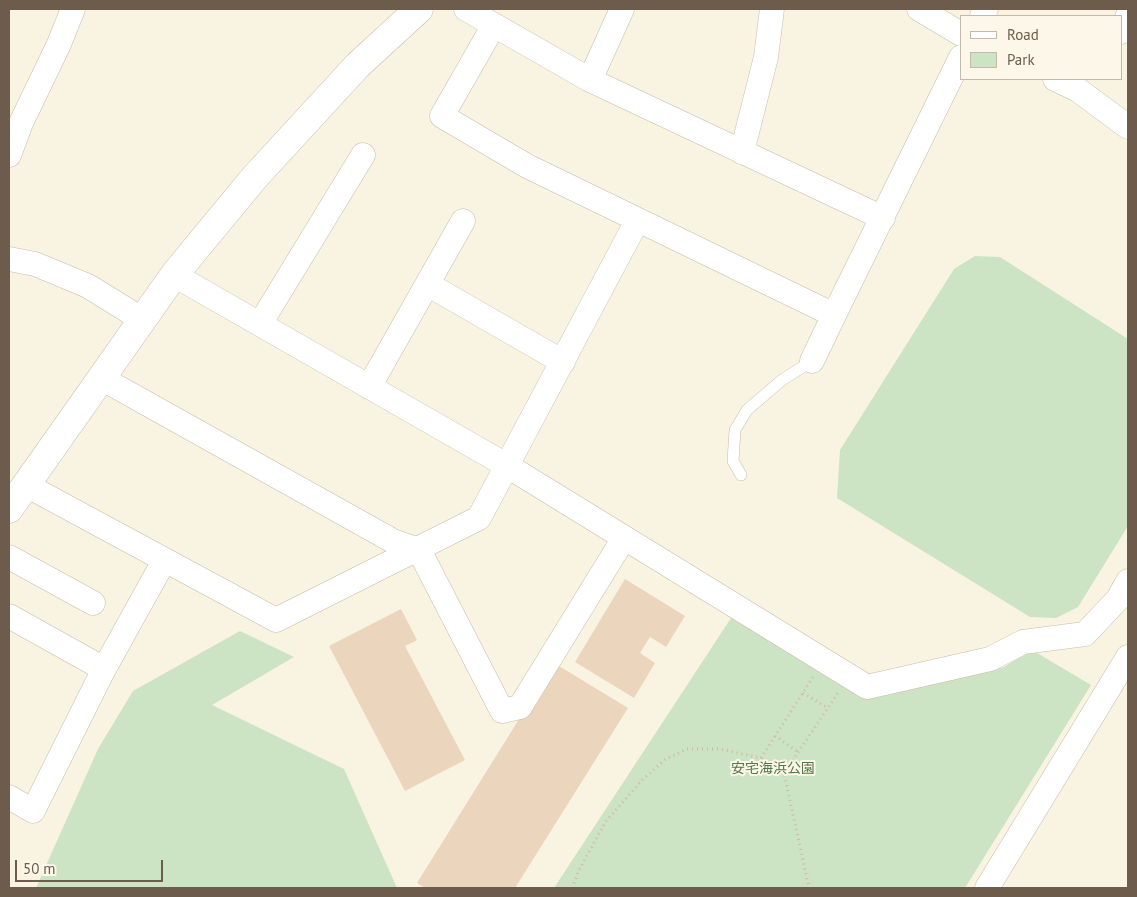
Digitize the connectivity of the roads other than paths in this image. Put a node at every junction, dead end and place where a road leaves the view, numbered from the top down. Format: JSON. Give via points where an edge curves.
{"nodes":[{"id":1,"x":73,"y":9,"type":"edge"},
{"id":2,"x":419,"y":9,"type":"edge"},
{"id":3,"x":466,"y":9,"type":"edge"},
{"id":4,"x":622,"y":9,"type":"edge"},
{"id":5,"x":772,"y":9,"type":"edge"},
{"id":6,"x":918,"y":9,"type":"edge"},
{"id":7,"x":1128,"y":15,"type":"edge"},
{"id":8,"x":494,"y":24,"type":"junction"},
{"id":9,"x":1122,"y":30,"type":"edge"},
{"id":10,"x":960,"y":33,"type":"edge"},
{"id":11,"x":960,"y":59,"type":"edge"},
{"id":12,"x":590,"y":80,"type":"junction"},
{"id":13,"x":1060,"y":80,"type":"edge"},
{"id":14,"x":1082,"y":84,"type":"edge"},
{"id":15,"x":1128,"y":127,"type":"edge"},
{"id":16,"x":742,"y":152,"type":"junction"},
{"id":17,"x":9,"y":155,"type":"edge"},
{"id":18,"x":363,"y":155,"type":"dead end"},
{"id":19,"x":883,"y":218,"type":"junction"},
{"id":20,"x":463,"y":221,"type":"dead end"},
{"id":21,"x":637,"y":221,"type":"junction"},
{"id":22,"x":9,"y":259,"type":"edge"},
{"id":23,"x":174,"y":275,"type":"junction"},
{"id":24,"x":429,"y":285,"type":"junction"},
{"id":25,"x":834,"y":315,"type":"junction"},
{"id":26,"x":143,"y":320,"type":"junction"},
{"id":27,"x":260,"y":324,"type":"junction"},
{"id":28,"x":812,"y":361,"type":"joint"},
{"id":29,"x":563,"y":362,"type":"junction"},
{"id":30,"x":101,"y":378,"type":"junction"},
{"id":31,"x":368,"y":387,"type":"junction"},
{"id":32,"x":506,"y":465,"type":"junction"},
{"id":33,"x":741,"y":475,"type":"dead end"},
{"id":34,"x":26,"y":485,"type":"junction"},
{"id":35,"x":9,"y":508,"type":"edge"},
{"id":36,"x":624,"y":538,"type":"junction"},
{"id":37,"x":419,"y":550,"type":"junction"},
{"id":38,"x":9,"y":557,"type":"edge"},
{"id":39,"x":164,"y":561,"type":"junction"},
{"id":40,"x":1128,"y":581,"type":"edge"},
{"id":41,"x":93,"y":603,"type":"dead end"},
{"id":42,"x":9,"y":616,"type":"edge"},
{"id":43,"x":1128,"y":657,"type":"edge"},
{"id":44,"x":104,"y":669,"type":"junction"},
{"id":45,"x":9,"y":797,"type":"edge"},
{"id":46,"x":987,"y":888,"type":"edge"}],
"edges":[{"from":1,"to":17,"type":"street"},
{"from":2,"to":23,"type":"street","via":[[358,65],[254,178]]},
{"from":3,"to":8,"type":"street"},
{"from":4,"to":12,"type":"street"},
{"from":5,"to":16,"type":"street","via":[[766,57]]},
{"from":6,"to":10,"type":"street"},
{"from":7,"to":9,"type":"street"},
{"from":8,"to":12,"type":"street"},
{"from":8,"to":21,"type":"street","via":[[442,116],[526,166]]},
{"from":11,"to":19,"type":"street"},
{"from":12,"to":16,"type":"street"},
{"from":13,"to":14,"type":"street"},
{"from":14,"to":15,"type":"street"},
{"from":16,"to":19,"type":"street"},
{"from":18,"to":27,"type":"street"},
{"from":19,"to":25,"type":"street"},
{"from":20,"to":24,"type":"street"},
{"from":21,"to":25,"type":"street"},
{"from":21,"to":29,"type":"street"},
{"from":22,"to":26,"type":"street","via":[[35,264],[88,286]]},
{"from":23,"to":26,"type":"street"},
{"from":23,"to":27,"type":"street"},
{"from":24,"to":29,"type":"street"},
{"from":24,"to":31,"type":"street"},
{"from":25,"to":28,"type":"street"},
{"from":26,"to":30,"type":"street"},
{"from":27,"to":31,"type":"street"},
{"from":28,"to":33,"type":"lane","via":[[782,380],[747,410],[735,430],[733,461]]},
{"from":29,"to":32,"type":"street"},
{"from":30,"to":34,"type":"street"},
{"from":30,"to":37,"type":"street","via":[[393,541]]},
{"from":31,"to":32,"type":"street"},
{"from":32,"to":36,"type":"street"},
{"from":32,"to":37,"type":"street","via":[[479,518]]},
{"from":34,"to":35,"type":"street"},
{"from":34,"to":39,"type":"street"},
{"from":36,"to":37,"type":"street","via":[[520,707],[502,711]]},
{"from":36,"to":40,"type":"street","via":[[867,687],[990,659],[1023,642],[1085,634],[1118,599]]},
{"from":37,"to":39,"type":"street","via":[[276,620]]},
{"from":38,"to":41,"type":"street"},
{"from":39,"to":44,"type":"street"},
{"from":42,"to":44,"type":"street"},
{"from":43,"to":46,"type":"street"},
{"from":44,"to":45,"type":"street","via":[[34,810]]}]}
